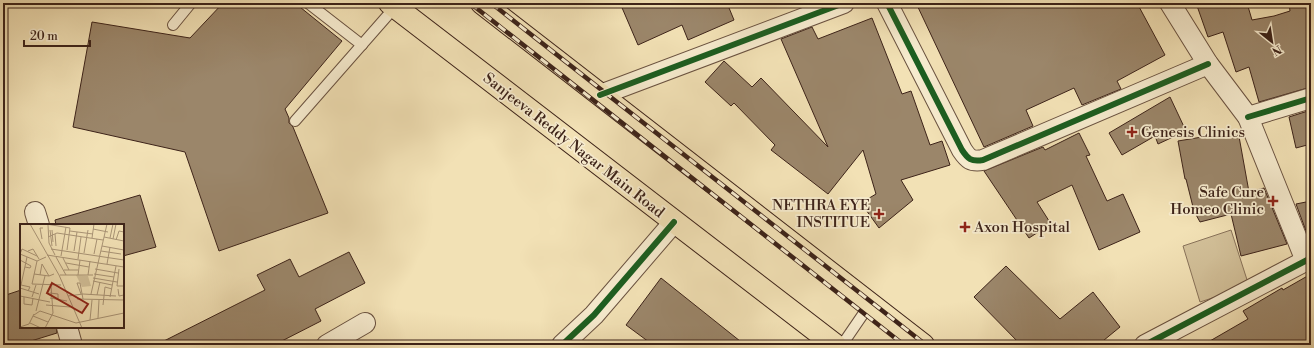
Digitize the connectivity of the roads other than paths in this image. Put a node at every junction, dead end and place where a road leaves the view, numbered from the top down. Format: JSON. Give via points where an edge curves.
{"nodes":[{"id":1,"x":190,"y":3,"type":"edge"},
{"id":2,"x":308,"y":3,"type":"edge"},
{"id":3,"x":482,"y":3,"type":"edge"},
{"id":4,"x":844,"y":3,"type":"edge"},
{"id":5,"x":887,"y":3,"type":"edge"},
{"id":6,"x":1170,"y":3,"type":"edge"},
{"id":7,"x":392,"y":5,"type":"edge"},
{"id":8,"x":173,"y":25,"type":"dead end"},
{"id":9,"x":362,"y":45,"type":"junction"},
{"id":10,"x":1208,"y":64,"type":"junction"},
{"id":11,"x":600,"y":95,"type":"junction"},
{"id":12,"x":1311,"y":98,"type":"edge"},
{"id":13,"x":1248,"y":117,"type":"junction"},
{"id":14,"x":296,"y":121,"type":"dead end"},
{"id":15,"x":674,"y":222,"type":"junction"},
{"id":16,"x":1309,"y":259,"type":"edge"},
{"id":17,"x":870,"y":304,"type":"junction"},
{"id":18,"x":365,"y":323,"type":"dead end"},
{"id":19,"x":67,"y":328,"type":"edge"},
{"id":20,"x":72,"y":345,"type":"edge"},
{"id":21,"x":327,"y":345,"type":"edge"},
{"id":22,"x":562,"y":345,"type":"edge"},
{"id":23,"x":835,"y":345,"type":"edge"},
{"id":24,"x":842,"y":345,"type":"edge"},
{"id":25,"x":923,"y":345,"type":"edge"},
{"id":26,"x":1145,"y":345,"type":"edge"}],
"edges":[{"from":1,"to":8,"type":"lane"},
{"from":2,"to":9,"type":"lane"},
{"from":3,"to":11,"type":"highway"},
{"from":4,"to":11,"type":"street"},
{"from":5,"to":10,"type":"street","via":[[962,150],[967,158],[976,161]]},
{"from":6,"to":10,"type":"street"},
{"from":7,"to":9,"type":"lane"},
{"from":7,"to":15,"type":"highway","name":"Sanjeeva Reddy Nagar Main Road"},
{"from":9,"to":14,"type":"lane"},
{"from":10,"to":13,"type":"street"},
{"from":11,"to":17,"type":"highway"},
{"from":12,"to":13,"type":"street"},
{"from":13,"to":16,"type":"street"},
{"from":15,"to":22,"type":"street","via":[[594,315]]},
{"from":15,"to":23,"type":"highway","name":"Sanjeeva Reddy Nagar Main Road"},
{"from":16,"to":26,"type":"street"},
{"from":17,"to":24,"type":"lane"},
{"from":17,"to":25,"type":"highway"},
{"from":18,"to":21,"type":"street"},
{"from":19,"to":20,"type":"street"}]}
